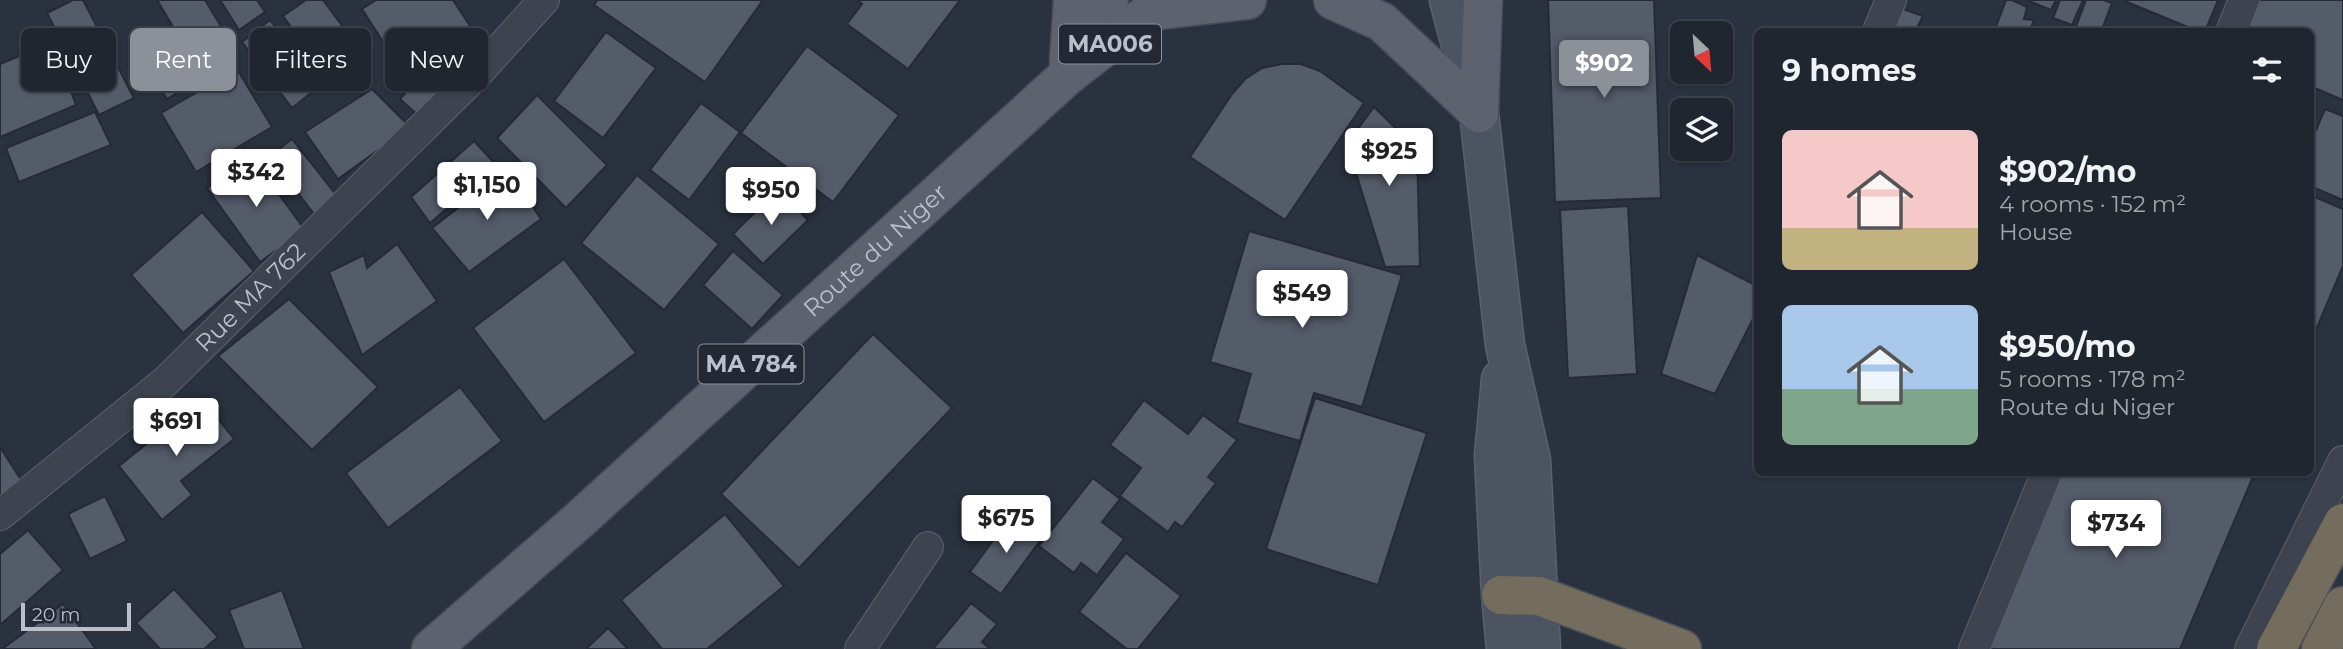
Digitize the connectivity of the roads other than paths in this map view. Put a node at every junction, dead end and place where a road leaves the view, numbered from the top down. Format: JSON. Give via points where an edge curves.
{"nodes":[{"id":1,"x":544,"y":0,"type":"edge"},
{"id":2,"x":1073,"y":0,"type":"edge"},
{"id":3,"x":1109,"y":0,"type":"edge"},
{"id":4,"x":1247,"y":0,"type":"edge"},
{"id":5,"x":1333,"y":0,"type":"edge"},
{"id":6,"x":1427,"y":0,"type":"edge"},
{"id":7,"x":1449,"y":0,"type":"edge"},
{"id":8,"x":1483,"y":0,"type":"edge"},
{"id":9,"x":1891,"y":0,"type":"edge"},
{"id":10,"x":2244,"y":0,"type":"edge"},
{"id":11,"x":1158,"y":6,"type":"edge"},
{"id":12,"x":1879,"y":28,"type":"edge"},
{"id":13,"x":2233,"y":28,"type":"edge"},
{"id":14,"x":1460,"y":41,"type":"junction"},
{"id":15,"x":1067,"y":76,"type":"junction"},
{"id":16,"x":1479,"y":113,"type":"junction"},
{"id":17,"x":1504,"y":345,"type":"junction"},
{"id":18,"x":2343,"y":461,"type":"edge"},
{"id":19,"x":2045,"y":476,"type":"edge"},
{"id":20,"x":0,"y":515,"type":"edge"},
{"id":21,"x":2343,"y":523,"type":"edge"},
{"id":22,"x":928,"y":547,"type":"dead end"},
{"id":23,"x":1501,"y":595,"type":"junction"},
{"id":24,"x":1539,"y":596,"type":"junction"},
{"id":25,"x":2343,"y":606,"type":"edge"},
{"id":26,"x":431,"y":649,"type":"edge"},
{"id":27,"x":860,"y":649,"type":"edge"},
{"id":28,"x":1506,"y":649,"type":"edge"},
{"id":29,"x":1541,"y":649,"type":"edge"},
{"id":30,"x":1682,"y":649,"type":"edge"},
{"id":31,"x":1974,"y":649,"type":"edge"},
{"id":32,"x":2250,"y":649,"type":"edge"},
{"id":33,"x":2276,"y":649,"type":"edge"},
{"id":34,"x":2321,"y":649,"type":"edge"}],
"edges":[{"from":1,"to":20,"type":"street","name":"Rue MA 762","via":[[476,75],[166,382]]},
{"from":2,"to":15,"type":"main road"},
{"from":3,"to":15,"type":"main road","name":"Route du Niger"},
{"from":4,"to":11,"type":"main road"},
{"from":5,"to":16,"type":"main road","via":[[1382,22]]},
{"from":6,"to":14,"type":"main road"},
{"from":7,"to":14,"type":"main road"},
{"from":8,"to":16,"type":"main road"},
{"from":9,"to":12,"type":"street"},
{"from":10,"to":13,"type":"street"},
{"from":11,"to":15,"type":"main road","name":"Route du Niger","number":"MA006"},
{"from":14,"to":16,"type":"main road"},
{"from":15,"to":26,"type":"main road","name":"Route du Niger","number":"MA 784","via":[[578,522]]},
{"from":16,"to":17,"type":"main road"},
{"from":17,"to":23,"type":"main road","via":[[1494,456]]},
{"from":17,"to":24,"type":"main road","via":[[1531,460]]},
{"from":18,"to":32,"type":"street"},
{"from":19,"to":31,"type":"street"},
{"from":21,"to":33,"type":"highway"},
{"from":22,"to":27,"type":"street"},
{"from":23,"to":24,"type":"highway"},
{"from":23,"to":28,"type":"main road"},
{"from":24,"to":29,"type":"main road"},
{"from":24,"to":30,"type":"highway"},
{"from":25,"to":34,"type":"highway"}]}
